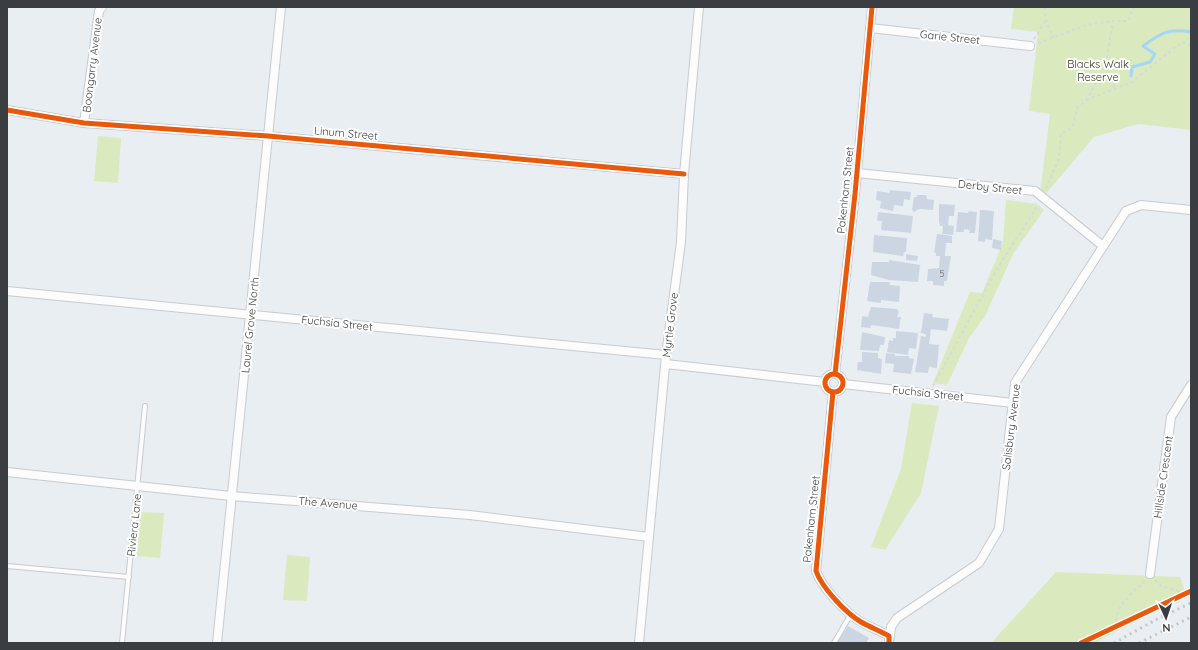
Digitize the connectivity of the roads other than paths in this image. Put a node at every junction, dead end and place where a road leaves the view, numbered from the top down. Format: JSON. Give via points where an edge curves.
{"nodes":[{"id":1,"x":102,"y":7,"type":"edge"},
{"id":2,"x":281,"y":7,"type":"edge"},
{"id":3,"x":699,"y":7,"type":"edge"},
{"id":4,"x":872,"y":7,"type":"edge"},
{"id":5,"x":870,"y":28,"type":"junction"},
{"id":6,"x":1030,"y":46,"type":"road end"},
{"id":7,"x":7,"y":110,"type":"edge"},
{"id":8,"x":84,"y":123,"type":"junction"},
{"id":9,"x":268,"y":136,"type":"junction"},
{"id":10,"x":857,"y":173,"type":"junction"},
{"id":11,"x":684,"y":174,"type":"junction"},
{"id":12,"x":1191,"y":210,"type":"edge"},
{"id":13,"x":1103,"y":246,"type":"junction"},
{"id":14,"x":7,"y":291,"type":"edge"},
{"id":15,"x":251,"y":314,"type":"junction"},
{"id":16,"x":666,"y":355,"type":"junction"},
{"id":17,"x":666,"y":364,"type":"junction"},
{"id":18,"x":835,"y":374,"type":"junction"},
{"id":19,"x":825,"y":382,"type":"junction"},
{"id":20,"x":843,"y":384,"type":"junction"},
{"id":21,"x":1191,"y":385,"type":"edge"},
{"id":22,"x":833,"y":392,"type":"junction"},
{"id":23,"x":1013,"y":403,"type":"junction"},
{"id":24,"x":145,"y":406,"type":"dead end"},
{"id":25,"x":7,"y":472,"type":"edge"},
{"id":26,"x":138,"y":487,"type":"junction"},
{"id":27,"x":232,"y":496,"type":"junction"},
{"id":28,"x":649,"y":537,"type":"junction"},
{"id":29,"x":7,"y":566,"type":"edge"},
{"id":30,"x":1150,"y":573,"type":"road end"},
{"id":31,"x":129,"y":577,"type":"junction"},
{"id":32,"x":852,"y":614,"type":"junction"},
{"id":33,"x":889,"y":639,"type":"edge"},
{"id":34,"x":122,"y":643,"type":"edge"},
{"id":35,"x":218,"y":643,"type":"edge"},
{"id":36,"x":639,"y":643,"type":"edge"},
{"id":37,"x":834,"y":643,"type":"edge"}],
"edges":[{"from":1,"to":8,"type":"street","name":"Boongarry Avenue","via":[[99,11]]},
{"from":2,"to":9,"type":"street","name":"Laurel Grove North"},
{"from":3,"to":11,"type":"street","name":"Myrtle Grove"},
{"from":4,"to":5,"type":"street","name":"Pakenham Street"},
{"from":5,"to":6,"type":"street","name":"Garie Street"},
{"from":5,"to":10,"type":"street","name":"Pakenham Street"},
{"from":7,"to":8,"type":"street","name":"Linum Street"},
{"from":8,"to":9,"type":"street","name":"Linum Street"},
{"from":9,"to":11,"type":"street","name":"Linum Street"},
{"from":9,"to":15,"type":"street","name":"Laurel Grove North"},
{"from":10,"to":13,"type":"street","name":"Derby Street","via":[[1035,191]]},
{"from":10,"to":18,"type":"street","name":"Pakenham Street"},
{"from":11,"to":16,"type":"street","name":"Myrtle Grove","via":[[681,242]]},
{"from":12,"to":13,"type":"street","name":"Salisbury Avenue","via":[[1141,205],[1133,207],[1126,211]]},
{"from":13,"to":23,"type":"street","name":"Salisbury Avenue","via":[[1015,383]]},
{"from":14,"to":15,"type":"street","name":"Fuchsia Street"},
{"from":15,"to":16,"type":"street","name":"Fuchsia Street"},
{"from":15,"to":27,"type":"street","name":"Laurel Grove North"},
{"from":16,"to":17,"type":"street","name":"Myrtle Grove"},
{"from":17,"to":19,"type":"street"},
{"from":17,"to":28,"type":"street","name":"Myrtle Grove"},
{"from":18,"to":19,"type":"street","via":[[830,375]]},
{"from":18,"to":20,"type":"street","via":[[842,378]]},
{"from":19,"to":22,"type":"street","via":[[827,389]]},
{"from":20,"to":22,"type":"street","via":[[839,391]]},
{"from":20,"to":23,"type":"street","name":"Fuchsia Street"},
{"from":21,"to":30,"type":"street","name":"Hillside Crescent","via":[[1171,417]]},
{"from":22,"to":32,"type":"street","name":"Pakenham Street","via":[[816,571],[823,585]]},
{"from":23,"to":33,"type":"street","name":"Salisbury Avenue","via":[[999,529],[979,563],[897,618]]},
{"from":24,"to":26,"type":"lane","name":"Riviera Lane"},
{"from":25,"to":26,"type":"street","name":"The Avenue"},
{"from":26,"to":27,"type":"street","name":"The Avenue"},
{"from":26,"to":31,"type":"lane","name":"Riviera Lane"},
{"from":27,"to":28,"type":"street","name":"The Avenue","via":[[470,515]]},
{"from":27,"to":35,"type":"street","name":"Laurel Grove North"},
{"from":28,"to":36,"type":"street","name":"Myrtle Grove"},
{"from":29,"to":31,"type":"lane"},
{"from":31,"to":34,"type":"lane","name":"Riviera Lane"},
{"from":32,"to":33,"type":"street","name":"Pakenham Street"},
{"from":32,"to":37,"type":"lane"}]}
